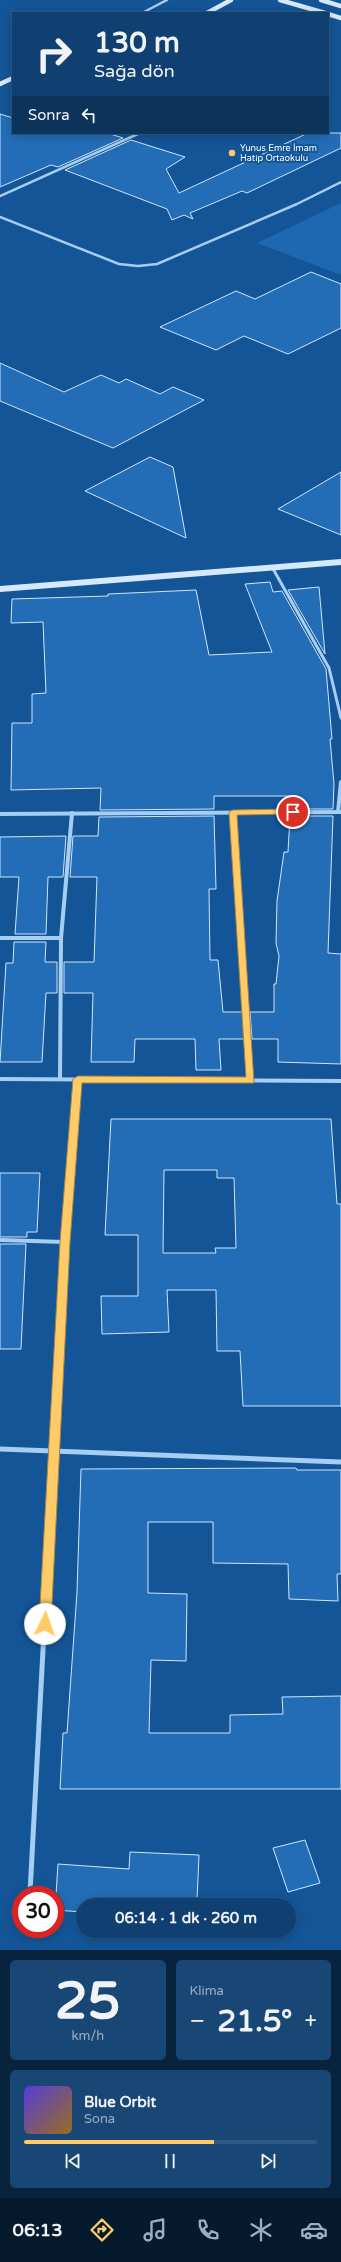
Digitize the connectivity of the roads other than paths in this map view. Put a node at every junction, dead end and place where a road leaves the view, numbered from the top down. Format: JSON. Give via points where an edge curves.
{"nodes":[{"id":1,"x":166,"y":0,"type":"edge"},
{"id":2,"x":231,"y":0,"type":"edge"},
{"id":3,"x":280,"y":0,"type":"edge"},
{"id":4,"x":321,"y":0,"type":"edge"},
{"id":5,"x":341,"y":6,"type":"edge"},
{"id":6,"x":144,"y":12,"type":"edge"},
{"id":7,"x":209,"y":12,"type":"edge"},
{"id":8,"x":322,"y":12,"type":"edge"},
{"id":9,"x":329,"y":14,"type":"edge"},
{"id":10,"x":341,"y":18,"type":"edge"},
{"id":11,"x":12,"y":78,"type":"edge"},
{"id":12,"x":0,"y":84,"type":"edge"},
{"id":13,"x":138,"y":134,"type":"edge"},
{"id":14,"x":341,"y":182,"type":"edge"},
{"id":15,"x":0,"y":196,"type":"edge"},
{"id":16,"x":0,"y":217,"type":"edge"},
{"id":17,"x":341,"y":562,"type":"edge"},
{"id":18,"x":272,"y":567,"type":"junction"},
{"id":19,"x":0,"y":589,"type":"edge"},
{"id":20,"x":341,"y":718,"type":"edge"},
{"id":21,"x":341,"y":782,"type":"edge"},
{"id":22,"x":233,"y":812,"type":"junction"},
{"id":23,"x":339,"y":812,"type":"edge"},
{"id":24,"x":72,"y":813,"type":"junction"},
{"id":25,"x":0,"y":814,"type":"edge"},
{"id":26,"x":0,"y":938,"type":"edge"},
{"id":27,"x":61,"y":938,"type":"junction"},
{"id":28,"x":0,"y":1079,"type":"edge"},
{"id":29,"x":60,"y":1079,"type":"junction"},
{"id":30,"x":78,"y":1079,"type":"junction"},
{"id":31,"x":251,"y":1080,"type":"junction"},
{"id":32,"x":341,"y":1081,"type":"edge"},
{"id":33,"x":0,"y":1240,"type":"edge"},
{"id":34,"x":65,"y":1242,"type":"junction"},
{"id":35,"x":0,"y":1449,"type":"edge"},
{"id":36,"x":55,"y":1450,"type":"junction"},
{"id":37,"x":341,"y":1462,"type":"edge"},
{"id":38,"x":30,"y":1886,"type":"edge"}],
"edges":[{"from":1,"to":6,"type":"street"},
{"from":2,"to":7,"type":"street"},
{"from":3,"to":8,"type":"street"},
{"from":4,"to":5,"type":"street"},
{"from":9,"to":10,"type":"street"},
{"from":11,"to":12,"type":"street"},
{"from":13,"to":15,"type":"street"},
{"from":14,"to":16,"type":"street","via":[[297,204],[157,264],[138,266],[119,264]]},
{"from":17,"to":18,"type":"street"},
{"from":18,"to":19,"type":"street"},
{"from":18,"to":20,"type":"street","via":[[329,668]]},
{"from":21,"to":23,"type":"street"},
{"from":22,"to":23,"type":"street"},
{"from":22,"to":24,"type":"street"},
{"from":22,"to":31,"type":"street"},
{"from":24,"to":25,"type":"street"},
{"from":24,"to":27,"type":"street"},
{"from":26,"to":27,"type":"street"},
{"from":27,"to":29,"type":"street"},
{"from":28,"to":29,"type":"street"},
{"from":29,"to":30,"type":"street"},
{"from":30,"to":31,"type":"street"},
{"from":30,"to":34,"type":"street"},
{"from":31,"to":32,"type":"street"},
{"from":33,"to":34,"type":"street"},
{"from":34,"to":36,"type":"street"},
{"from":35,"to":36,"type":"street"},
{"from":36,"to":37,"type":"street"},
{"from":36,"to":38,"type":"street"}]}
